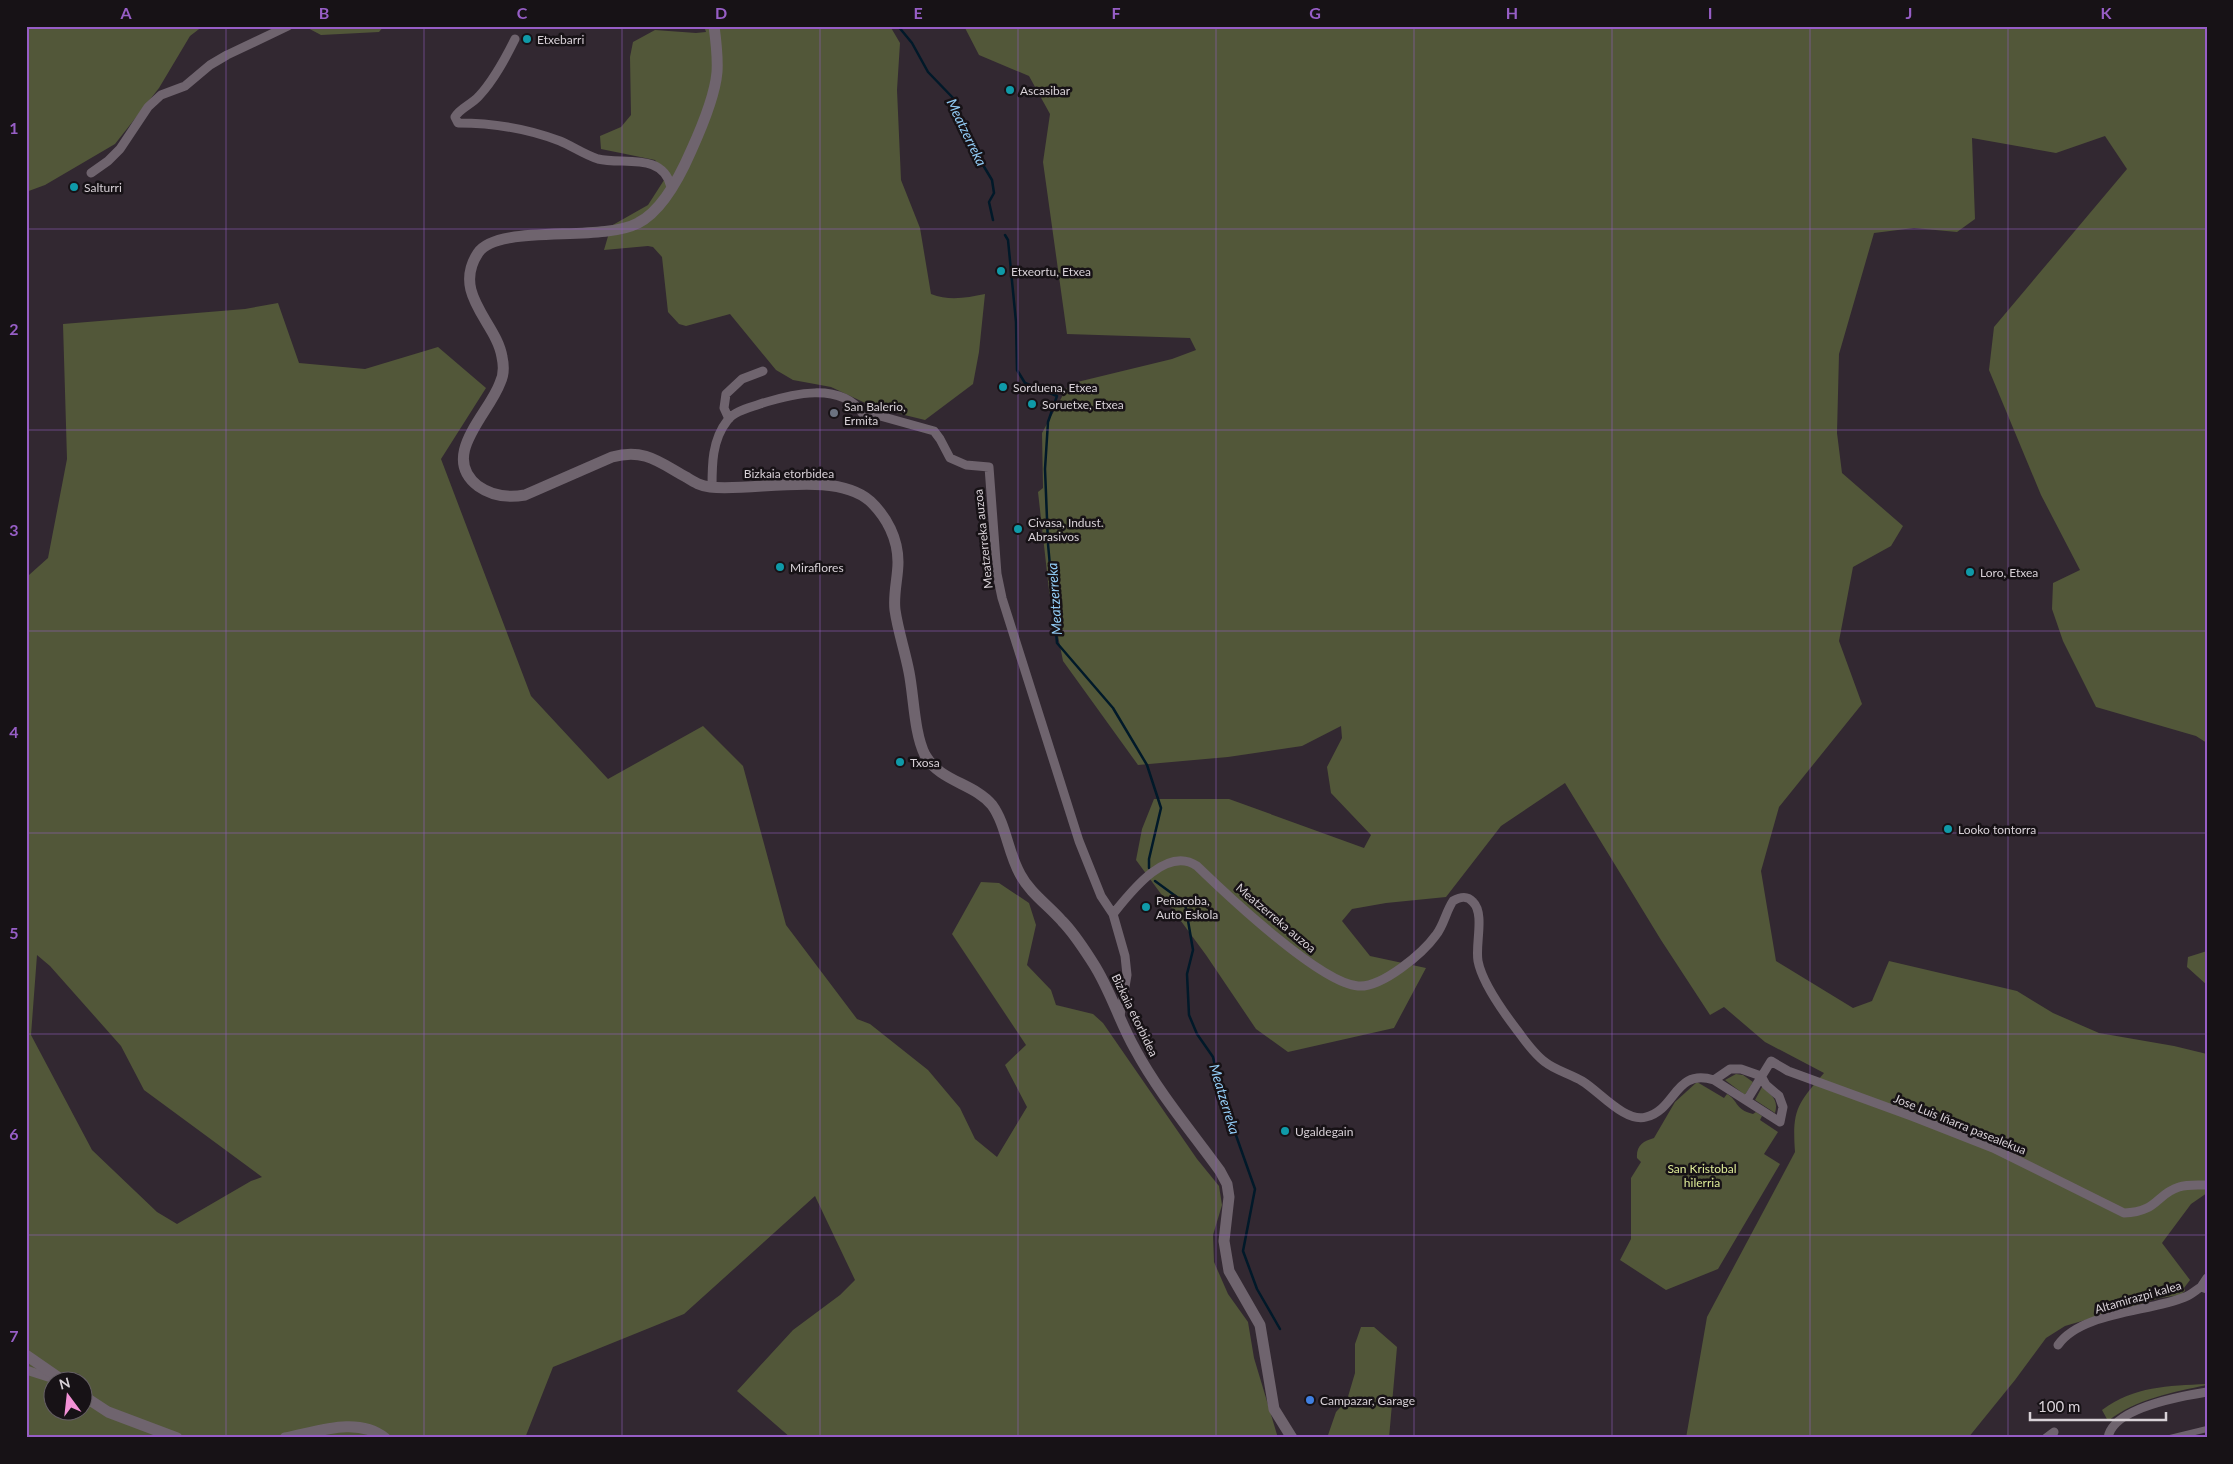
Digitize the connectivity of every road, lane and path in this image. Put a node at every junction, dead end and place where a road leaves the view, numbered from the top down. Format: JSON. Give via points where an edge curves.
{"nodes":[{"id":1,"x":288,"y":26,"type":"edge"},
{"id":2,"x":714,"y":26,"type":"edge"},
{"id":3,"x":515,"y":39,"type":"dead end"},
{"id":4,"x":91,"y":173,"type":"dead end"},
{"id":5,"x":671,"y":187,"type":"junction"},
{"id":6,"x":763,"y":371,"type":"dead end"},
{"id":7,"x":729,"y":420,"type":"junction"},
{"id":8,"x":712,"y":487,"type":"junction"},
{"id":9,"x":1113,"y":914,"type":"junction"},
{"id":10,"x":1120,"y":1016,"type":"junction"},
{"id":11,"x":1761,"y":1076,"type":"junction"},
{"id":12,"x":1714,"y":1080,"type":"junction"},
{"id":13,"x":1747,"y":1100,"type":"junction"},
{"id":14,"x":2207,"y":1185,"type":"edge"},
{"id":15,"x":2207,"y":1278,"type":"edge"},
{"id":16,"x":2204,"y":1288,"type":"edge"},
{"id":17,"x":2058,"y":1345,"type":"dead end"},
{"id":18,"x":26,"y":1355,"type":"edge"},
{"id":19,"x":26,"y":1370,"type":"edge"},
{"id":20,"x":51,"y":1372,"type":"edge"},
{"id":21,"x":42,"y":1374,"type":"edge"},
{"id":22,"x":2207,"y":1392,"type":"edge"},
{"id":23,"x":92,"y":1402,"type":"edge"},
{"id":24,"x":2207,"y":1429,"type":"edge"},
{"id":25,"x":2054,"y":1432,"type":"dead end"},
{"id":26,"x":2108,"y":1434,"type":"edge"},
{"id":27,"x":177,"y":1438,"type":"edge"},
{"id":28,"x":285,"y":1438,"type":"edge"},
{"id":29,"x":385,"y":1438,"type":"edge"},
{"id":30,"x":1292,"y":1438,"type":"edge"},
{"id":31,"x":2046,"y":1438,"type":"edge"},
{"id":32,"x":2170,"y":1438,"type":"edge"}],
"edges":[{"from":1,"to":4,"type":"street","via":[[227,54],[210,64],[190,83],[161,95],[148,107],[120,149]]},
{"from":2,"to":5,"type":"street","name":"Bizkaia etorbidea","via":[[717,72],[702,127]]},
{"from":3,"to":5,"type":"street","via":[[486,87],[458,113],[455,118],[458,123],[510,126],[550,137],[597,158],[649,163],[662,172]]},
{"from":5,"to":8,"type":"street","name":"Bizkaia etorbidea","via":[[655,209],[639,223],[600,234],[522,236],[499,240],[479,251],[471,272],[474,302],[501,351],[504,370],[491,402],[467,440],[464,464],[473,482],[486,492],[513,498],[626,453],[638,453],[700,486]]},
{"from":6,"to":7,"type":"street","via":[[742,379],[726,394],[724,408]]},
{"from":7,"to":8,"type":"street","via":[[716,443]]},
{"from":7,"to":9,"type":"street","name":"Meatzerreka auzoa","via":[[741,411],[791,394],[805,392],[842,397],[855,403],[863,414],[934,431],[950,458],[966,465],[989,467],[997,574],[1002,598],[1090,871]]},
{"from":8,"to":10,"type":"street","name":"Bizkaia etorbidea","via":[[841,487],[868,500],[881,513],[896,546],[898,562],[894,607],[926,755],[943,775],[978,793],[993,807],[1020,874],[1075,936],[1108,987]]},
{"from":9,"to":10,"type":"street","name":"Meatzerreka auzoa","via":[[1128,968]]},
{"from":9,"to":12,"type":"street","name":"Meatzerreka auzoa","via":[[1134,887],[1150,875],[1171,863],[1187,862],[1197,866],[1296,952],[1336,978],[1359,986],[1383,979],[1411,960],[1437,934],[1453,901],[1469,898],[1479,916],[1477,949],[1481,970],[1517,1030],[1546,1064],[1584,1082],[1624,1113],[1642,1118],[1655,1113],[1686,1081],[1702,1076]]},
{"from":10,"to":30,"type":"street","name":"Bizkaia etorbidea","via":[[1146,1068],[1227,1184],[1225,1257],[1238,1290],[1260,1324],[1274,1409]]},
{"from":11,"to":12,"type":"street","via":[[1730,1068]]},
{"from":11,"to":13,"type":"street"},
{"from":11,"to":13,"type":"street","via":[[1779,1096],[1783,1108],[1780,1122]]},
{"from":11,"to":14,"type":"street","name":"Jose Luis Iñarra pasealekua","via":[[1770,1061],[1788,1071],[1993,1148],[2124,1213],[2149,1208],[2178,1187]]},
{"from":12,"to":13,"type":"street"},
{"from":15,"to":16,"type":"street"},
{"from":16,"to":17,"type":"street","name":"Altamirazpi kalea","via":[[2176,1300],[2113,1315],[2074,1330]]},
{"from":18,"to":20,"type":"street"},
{"from":19,"to":21,"type":"street"},
{"from":22,"to":26,"type":"street","via":[[2173,1398],[2119,1418]]},
{"from":23,"to":27,"type":"street","via":[[108,1412]]},
{"from":24,"to":32,"type":"street"},
{"from":25,"to":31,"type":"street"},
{"from":28,"to":29,"type":"street","via":[[352,1426],[364,1427]]}]}
